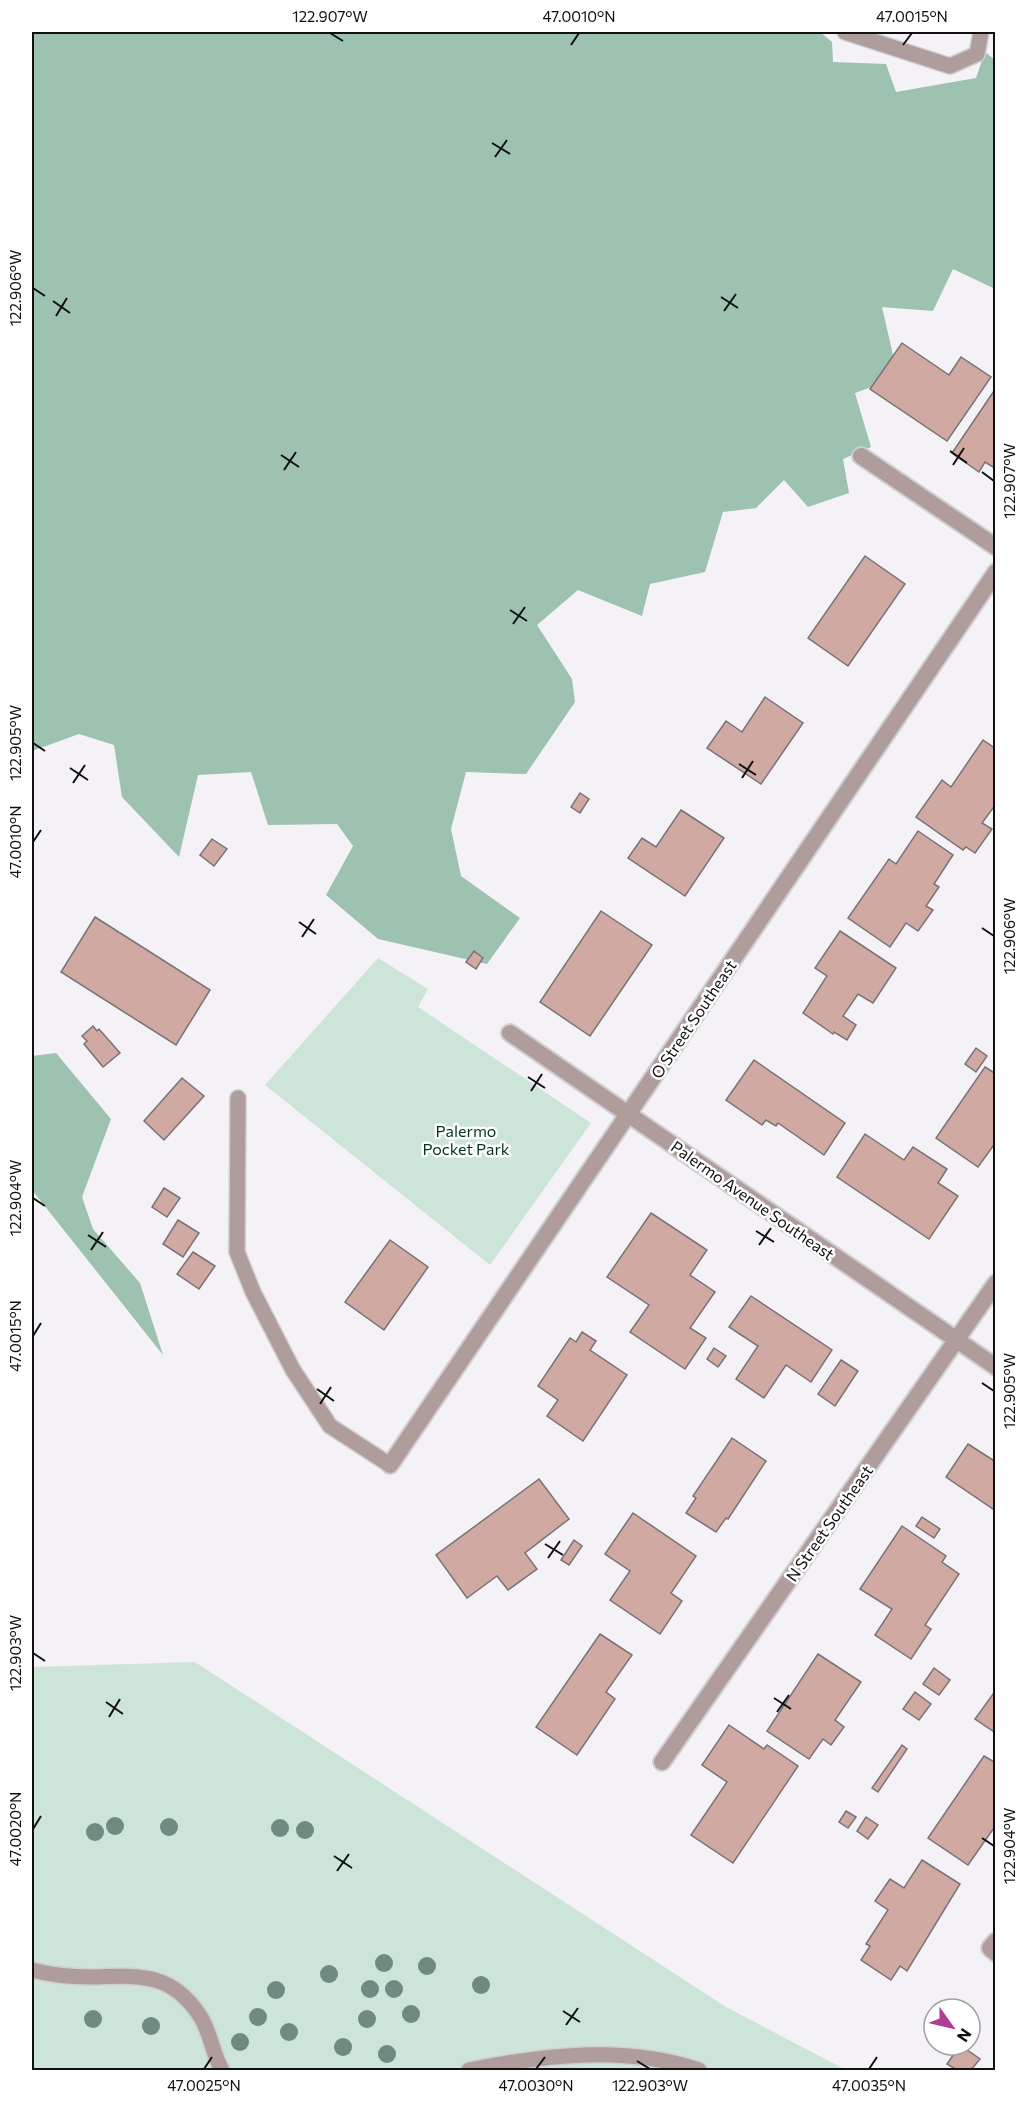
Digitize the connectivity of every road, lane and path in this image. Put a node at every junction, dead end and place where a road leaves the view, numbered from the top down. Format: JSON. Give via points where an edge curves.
{"nodes":[{"id":1,"x":845,"y":32,"type":"edge"},
{"id":2,"x":981,"y":32,"type":"edge"},
{"id":3,"x":861,"y":456,"type":"dead end"},
{"id":4,"x":996,"y":546,"type":"edge"},
{"id":5,"x":996,"y":572,"type":"edge"},
{"id":6,"x":510,"y":1033,"type":"dead end"},
{"id":7,"x":238,"y":1098,"type":"dead end"},
{"id":8,"x":629,"y":1114,"type":"junction"},
{"id":9,"x":996,"y":1283,"type":"edge"},
{"id":10,"x":957,"y":1341,"type":"junction"},
{"id":11,"x":996,"y":1367,"type":"edge"},
{"id":12,"x":390,"y":1466,"type":"joint"},
{"id":13,"x":662,"y":1762,"type":"dead end"},
{"id":14,"x":996,"y":1941,"type":"edge"},
{"id":15,"x":996,"y":1953,"type":"edge"},
{"id":16,"x":32,"y":1970,"type":"edge"},
{"id":17,"x":222,"y":2070,"type":"edge"},
{"id":18,"x":469,"y":2070,"type":"edge"},
{"id":19,"x":699,"y":2070,"type":"edge"}],
"edges":[{"from":1,"to":2,"type":"lane","via":[[950,66],[977,54]]},
{"from":3,"to":4,"type":"street"},
{"from":5,"to":8,"type":"street","name":"O Street Southeast"},
{"from":6,"to":8,"type":"street","name":"Palermo Avenue Southeast"},
{"from":7,"to":12,"type":"lane","via":[[237,1252],[253,1292],[293,1370],[330,1426]]},
{"from":8,"to":10,"type":"street","name":"Palermo Avenue Southeast"},
{"from":8,"to":12,"type":"street","name":"O Street Southeast"},
{"from":9,"to":10,"type":"street","name":"N Street Southeast"},
{"from":10,"to":11,"type":"street","name":"Palermo Avenue Southeast"},
{"from":10,"to":13,"type":"street","name":"N Street Southeast"},
{"from":14,"to":15,"type":"street","via":[[990,1948]]},
{"from":16,"to":17,"type":"lane","via":[[55,1975],[146,1977],[167,1984],[198,2014]]},
{"from":18,"to":19,"type":"lane","via":[[588,2055],[642,2059]]}]}
